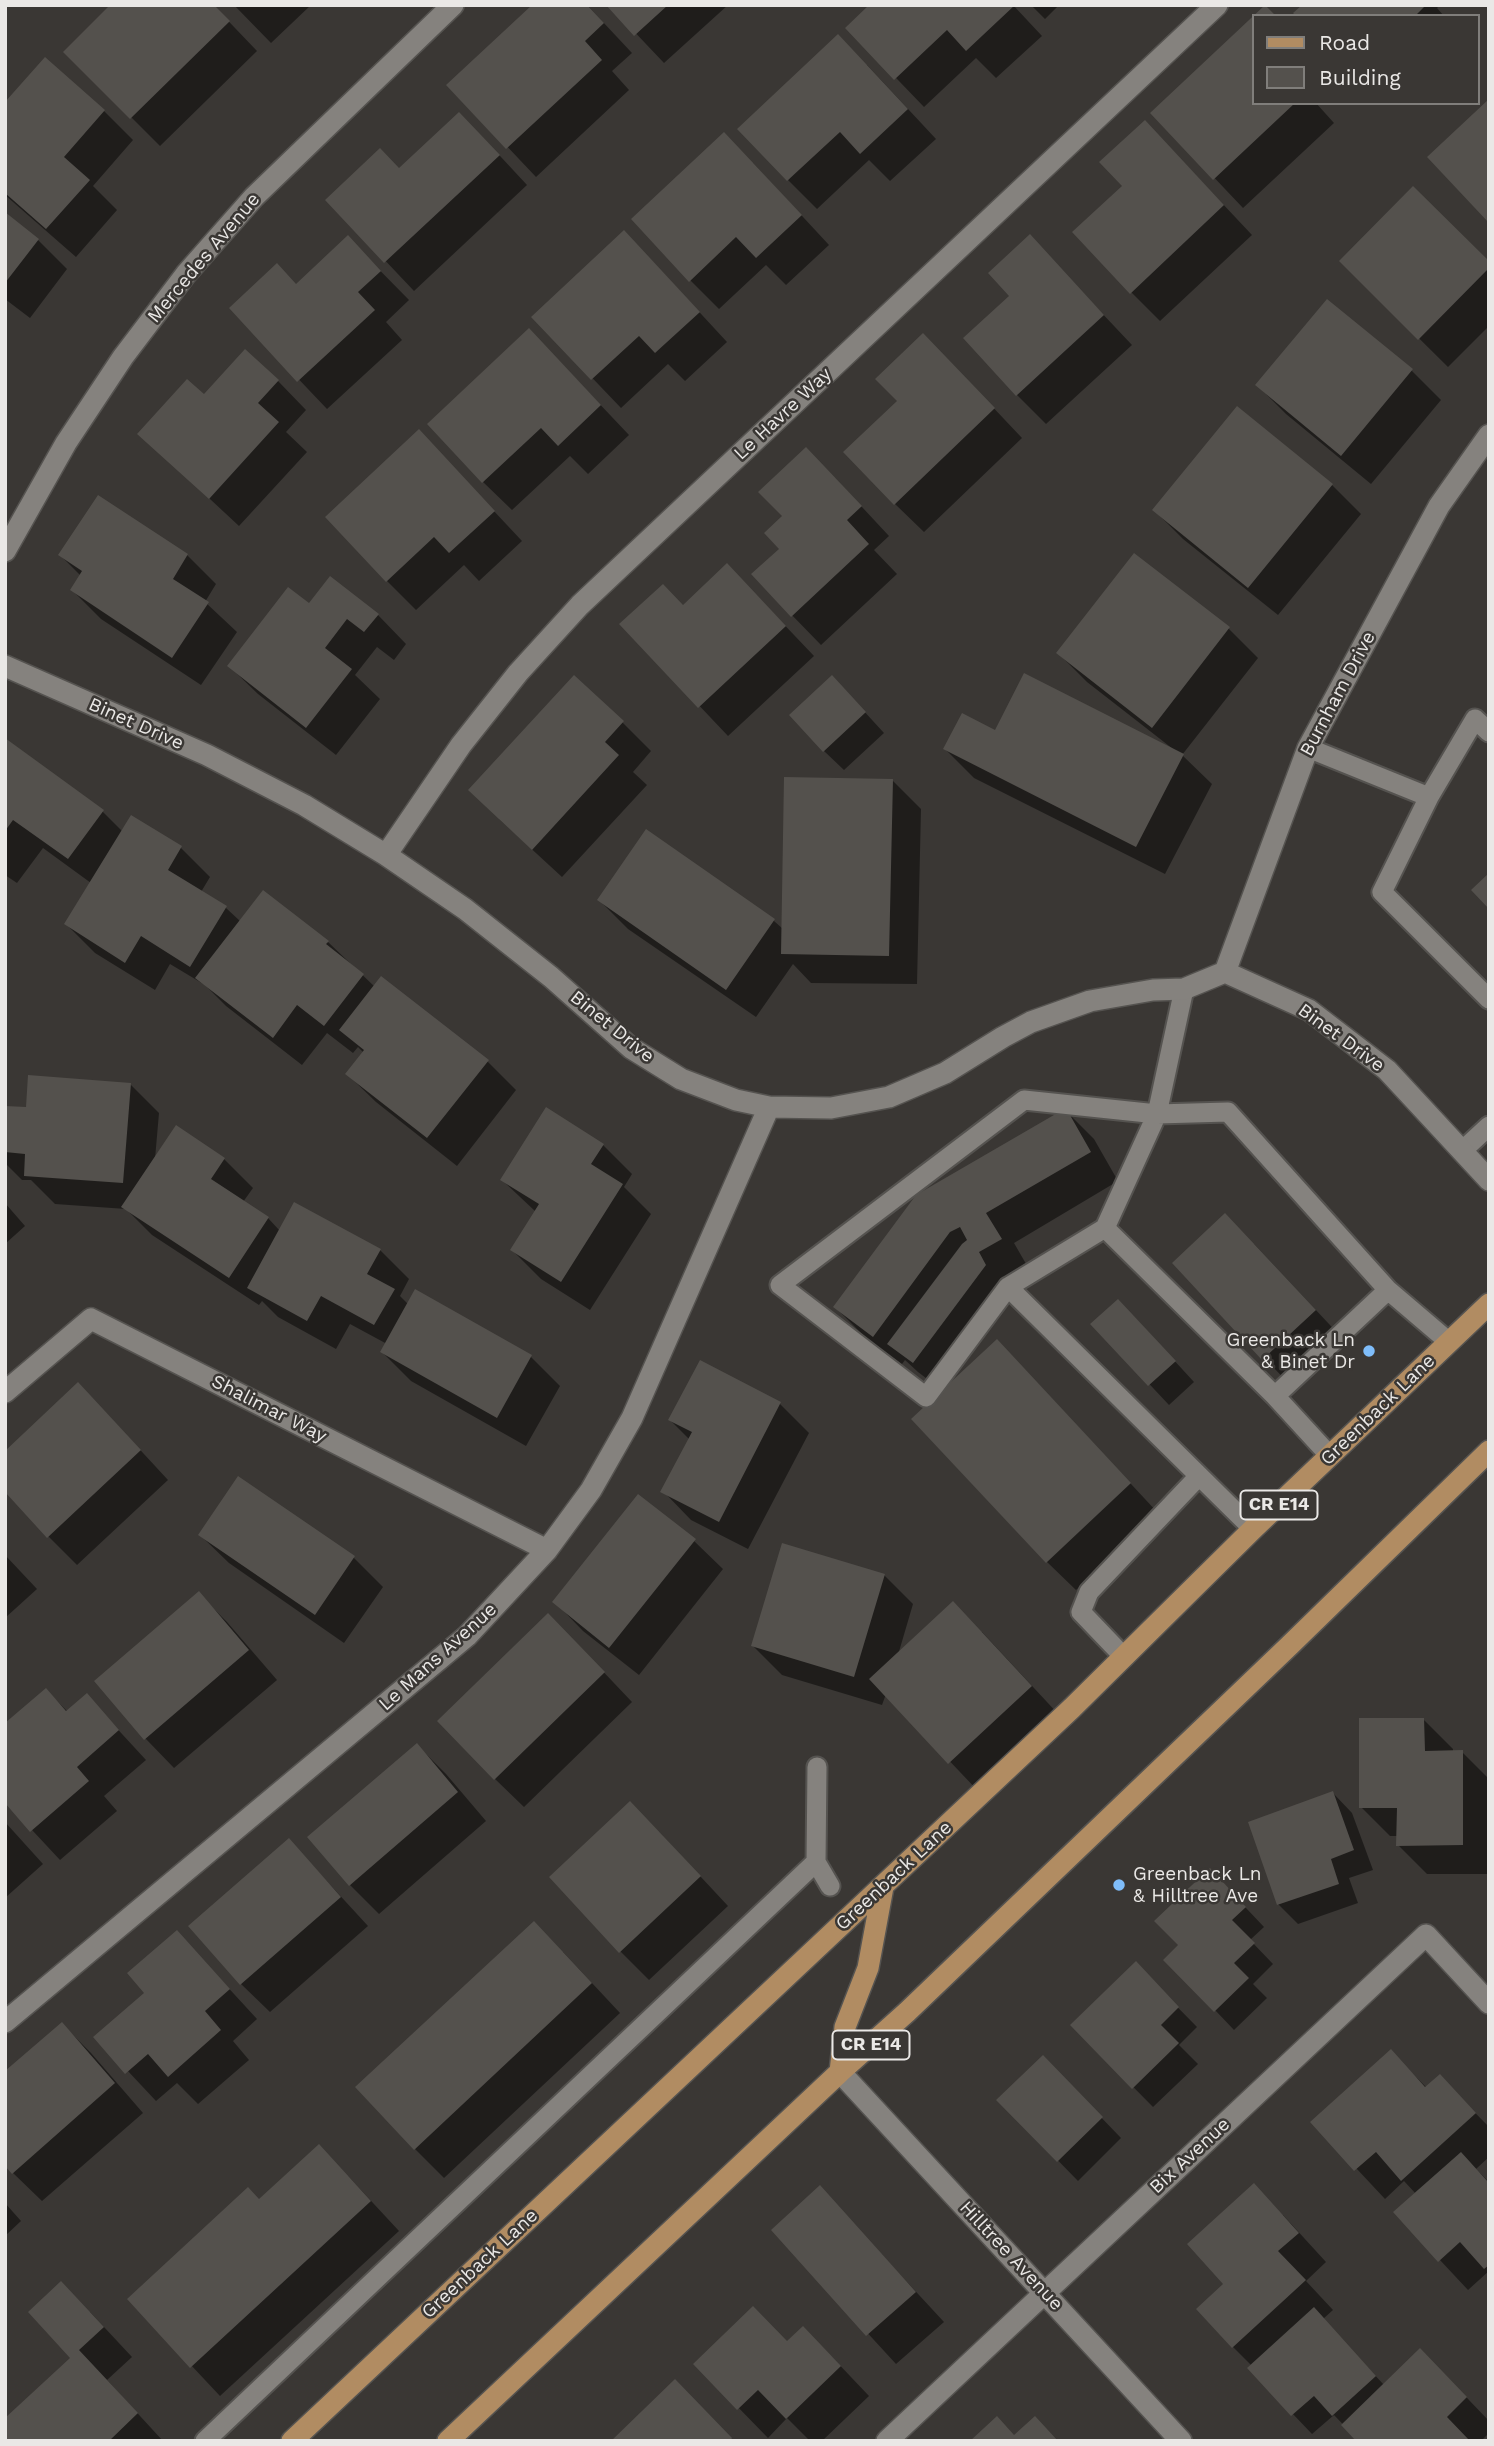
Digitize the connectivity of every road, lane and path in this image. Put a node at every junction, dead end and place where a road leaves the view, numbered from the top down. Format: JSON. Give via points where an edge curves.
{"nodes":[{"id":1,"x":453,"y":5,"type":"edge"},
{"id":2,"x":1217,"y":5,"type":"edge"},
{"id":3,"x":1489,"y":435,"type":"edge"},
{"id":4,"x":5,"y":551,"type":"edge"},
{"id":5,"x":5,"y":666,"type":"edge"},
{"id":6,"x":1489,"y":732,"type":"edge"},
{"id":7,"x":1308,"y":748,"type":"junction"},
{"id":8,"x":1429,"y":797,"type":"junction"},
{"id":9,"x":386,"y":855,"type":"junction"},
{"id":10,"x":1225,"y":972,"type":"junction"},
{"id":11,"x":1184,"y":989,"type":"junction"},
{"id":12,"x":1489,"y":999,"type":"edge"},
{"id":13,"x":769,"y":1107,"type":"junction"},
{"id":14,"x":1157,"y":1114,"type":"junction"},
{"id":15,"x":1489,"y":1126,"type":"edge"},
{"id":16,"x":1463,"y":1150,"type":"junction"},
{"id":17,"x":1489,"y":1180,"type":"edge"},
{"id":18,"x":1105,"y":1228,"type":"junction"},
{"id":19,"x":1008,"y":1287,"type":"junction"},
{"id":20,"x":1388,"y":1290,"type":"junction"},
{"id":21,"x":1489,"y":1304,"type":"edge"},
{"id":22,"x":1449,"y":1342,"type":"junction"},
{"id":23,"x":5,"y":1392,"type":"edge"},
{"id":24,"x":1275,"y":1396,"type":"junction"},
{"id":25,"x":1489,"y":1451,"type":"edge"},
{"id":26,"x":1330,"y":1456,"type":"junction"},
{"id":27,"x":1199,"y":1476,"type":"junction"},
{"id":28,"x":1253,"y":1529,"type":"junction"},
{"id":29,"x":547,"y":1550,"type":"junction"},
{"id":30,"x":1124,"y":1657,"type":"junction"},
{"id":31,"x":817,"y":1767,"type":"dead end"},
{"id":32,"x":816,"y":1862,"type":"junction"},
{"id":33,"x":830,"y":1886,"type":"dead end"},
{"id":34,"x":883,"y":1887,"type":"junction"},
{"id":35,"x":1489,"y":2003,"type":"edge"},
{"id":36,"x":5,"y":2022,"type":"edge"},
{"id":37,"x":841,"y":2072,"type":"junction"},
{"id":38,"x":1045,"y":2293,"type":"junction"},
{"id":39,"x":205,"y":2441,"type":"edge"},
{"id":40,"x":292,"y":2441,"type":"edge"},
{"id":41,"x":448,"y":2441,"type":"edge"},
{"id":42,"x":887,"y":2441,"type":"edge"},
{"id":43,"x":1181,"y":2441,"type":"edge"}],
"edges":[{"from":1,"to":4,"type":"street","name":"Mercedes Avenue","via":[[254,197],[186,274],[66,443]]},
{"from":2,"to":9,"type":"street","name":"Le Havre Way","via":[[580,605],[461,745]]},
{"from":3,"to":7,"type":"street","name":"Burnham Drive","via":[[1439,506]]},
{"from":5,"to":9,"type":"street","name":"Binet Drive","via":[[208,755]]},
{"from":6,"to":8,"type":"lane","via":[[1475,719]]},
{"from":7,"to":8,"type":"lane"},
{"from":7,"to":10,"type":"street","name":"Burnham Drive"},
{"from":8,"to":12,"type":"lane","via":[[1381,892]]},
{"from":9,"to":13,"type":"street","name":"Binet Drive","via":[[465,909],[631,1048],[681,1079]]},
{"from":10,"to":11,"type":"street","name":"Binet Drive"},
{"from":10,"to":16,"type":"street","name":"Binet Drive","via":[[1309,1010],[1387,1070]]},
{"from":11,"to":13,"type":"street","name":"Binet Drive","via":[[1090,1001],[1043,1018],[945,1073],[889,1097],[831,1108]]},
{"from":11,"to":14,"type":"lane"},
{"from":13,"to":29,"type":"street","name":"Le Mans Avenue","via":[[632,1418],[591,1490]]},
{"from":14,"to":18,"type":"lane"},
{"from":14,"to":19,"type":"lane","via":[[1024,1100],[780,1285],[926,1397]]},
{"from":14,"to":20,"type":"lane","via":[[1228,1112]]},
{"from":15,"to":16,"type":"lane"},
{"from":16,"to":17,"type":"street","name":"Binet Drive"},
{"from":18,"to":19,"type":"lane"},
{"from":18,"to":24,"type":"lane"},
{"from":19,"to":27,"type":"lane"},
{"from":20,"to":22,"type":"lane"},
{"from":20,"to":24,"type":"lane"},
{"from":21,"to":22,"type":"main road","name":"Greenback Lane","number":"CR E14"},
{"from":22,"to":26,"type":"main road","name":"Greenback Lane","number":"CR E14"},
{"from":23,"to":29,"type":"street","name":"Shalimar Way","via":[[91,1319]]},
{"from":24,"to":26,"type":"lane"},
{"from":25,"to":37,"type":"main road","number":"CR E14"},
{"from":26,"to":28,"type":"main road","name":"Greenback Lane","number":"CR E14"},
{"from":27,"to":28,"type":"lane"},
{"from":27,"to":30,"type":"lane","via":[[1089,1592],[1081,1612]]},
{"from":28,"to":30,"type":"main road","name":"Greenback Lane","number":"CR E14"},
{"from":29,"to":36,"type":"street","name":"Le Mans Avenue","via":[[467,1636]]},
{"from":30,"to":34,"type":"main road","name":"Greenback Lane","number":"CR E14"},
{"from":31,"to":32,"type":"lane"},
{"from":32,"to":33,"type":"lane"},
{"from":32,"to":39,"type":"lane"},
{"from":34,"to":37,"type":"main road","via":[[867,1968],[845,2027]]},
{"from":34,"to":40,"type":"main road","name":"Greenback Lane","number":"CR E14"},
{"from":35,"to":38,"type":"street","name":"Bix Avenue","via":[[1426,1935]]},
{"from":37,"to":38,"type":"street","name":"Hilltree Avenue"},
{"from":37,"to":41,"type":"main road","number":"CR E14"},
{"from":38,"to":42,"type":"street","name":"Bix Avenue"},
{"from":38,"to":43,"type":"street","name":"Hilltree Avenue"}]}
